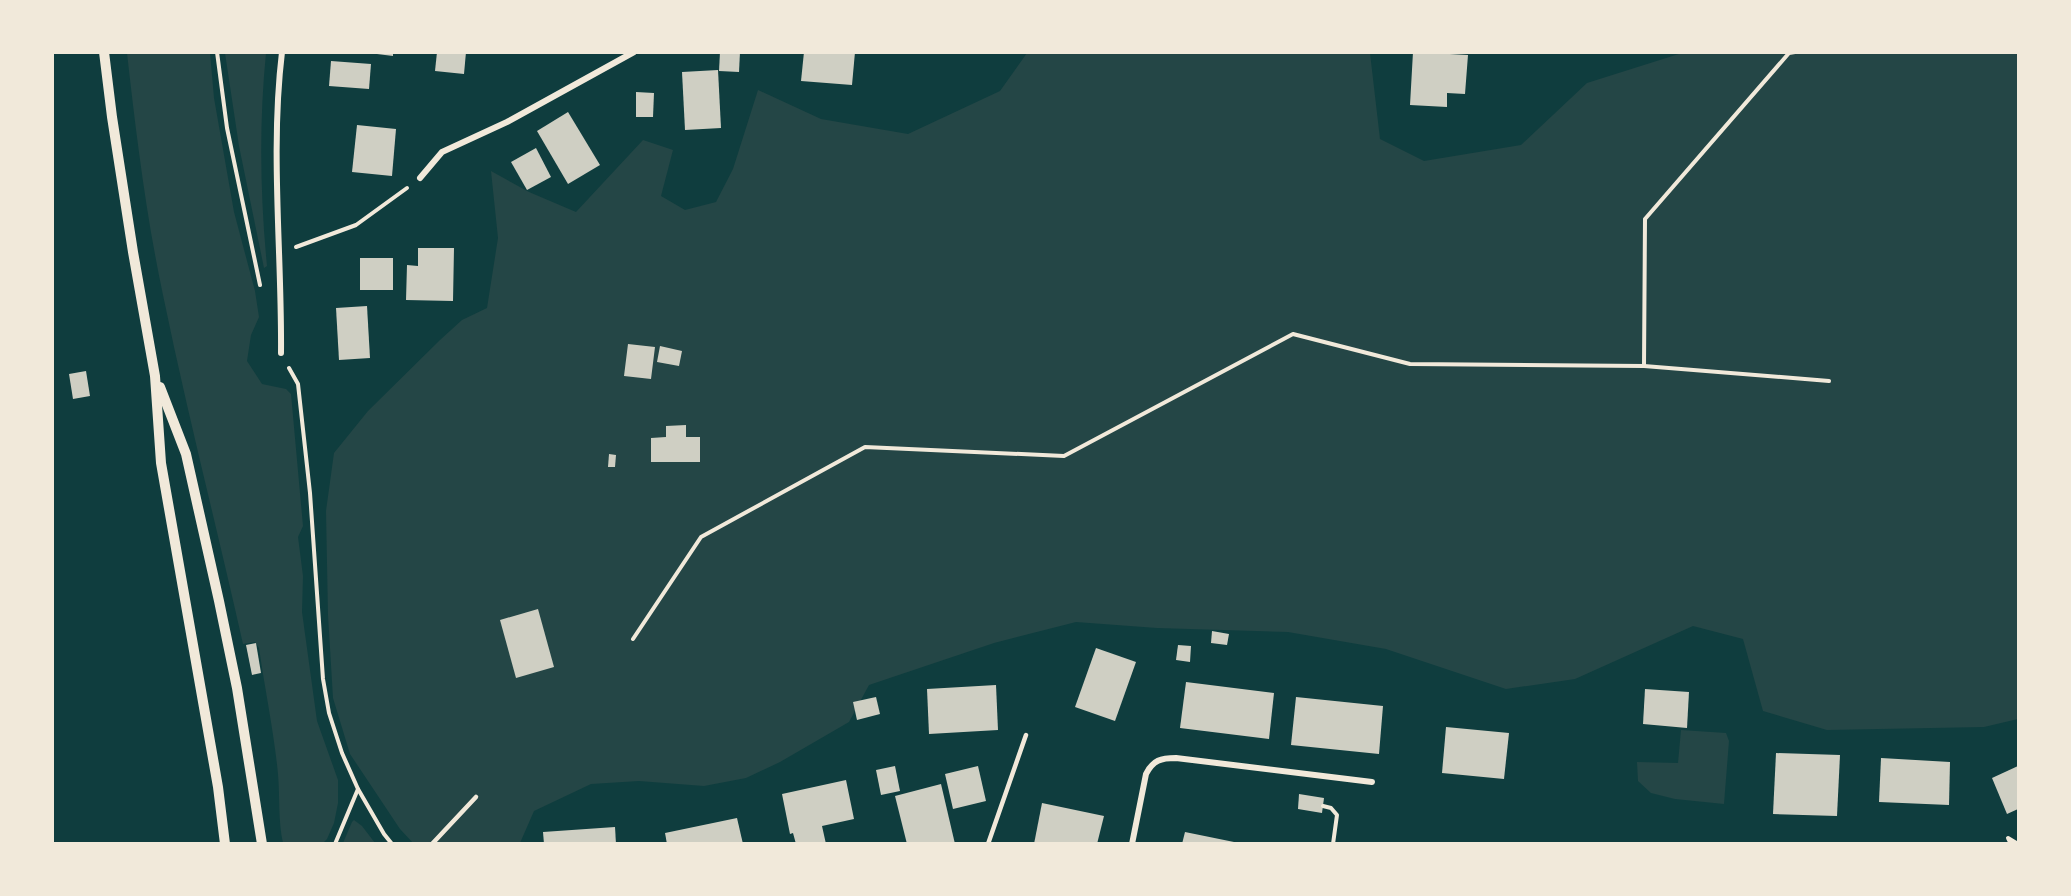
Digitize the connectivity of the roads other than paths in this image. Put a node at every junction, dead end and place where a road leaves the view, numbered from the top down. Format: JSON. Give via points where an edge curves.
{"nodes":[{"id":1,"x":104,"y":52,"type":"edge"},
{"id":2,"x":282,"y":52,"type":"edge"},
{"id":3,"x":634,"y":52,"type":"edge"},
{"id":4,"x":420,"y":178,"type":"road end"},
{"id":5,"x":281,"y":353,"type":"road end"},
{"id":6,"x":155,"y":375,"type":"junction"},
{"id":7,"x":1026,"y":735,"type":"dead end"},
{"id":8,"x":1372,"y":782,"type":"dead end"},
{"id":9,"x":476,"y":798,"type":"dead end"},
{"id":10,"x":225,"y":843,"type":"edge"},
{"id":11,"x":262,"y":843,"type":"edge"},
{"id":12,"x":432,"y":843,"type":"edge"},
{"id":13,"x":988,"y":843,"type":"edge"},
{"id":14,"x":1132,"y":843,"type":"edge"}],
"edges":[{"from":1,"to":6,"type":"street"},
{"from":2,"to":5,"type":"street","via":[[277,172]]},
{"from":3,"to":4,"type":"street","via":[[507,122],[442,152]]},
{"from":6,"to":10,"type":"street","via":[[161,463]]},
{"from":6,"to":11,"type":"street","via":[[189,465],[237,688]]},
{"from":7,"to":13,"type":"lane"},
{"from":8,"to":14,"type":"street","via":[[1160,759],[1146,774]]},
{"from":9,"to":12,"type":"lane"}]}
